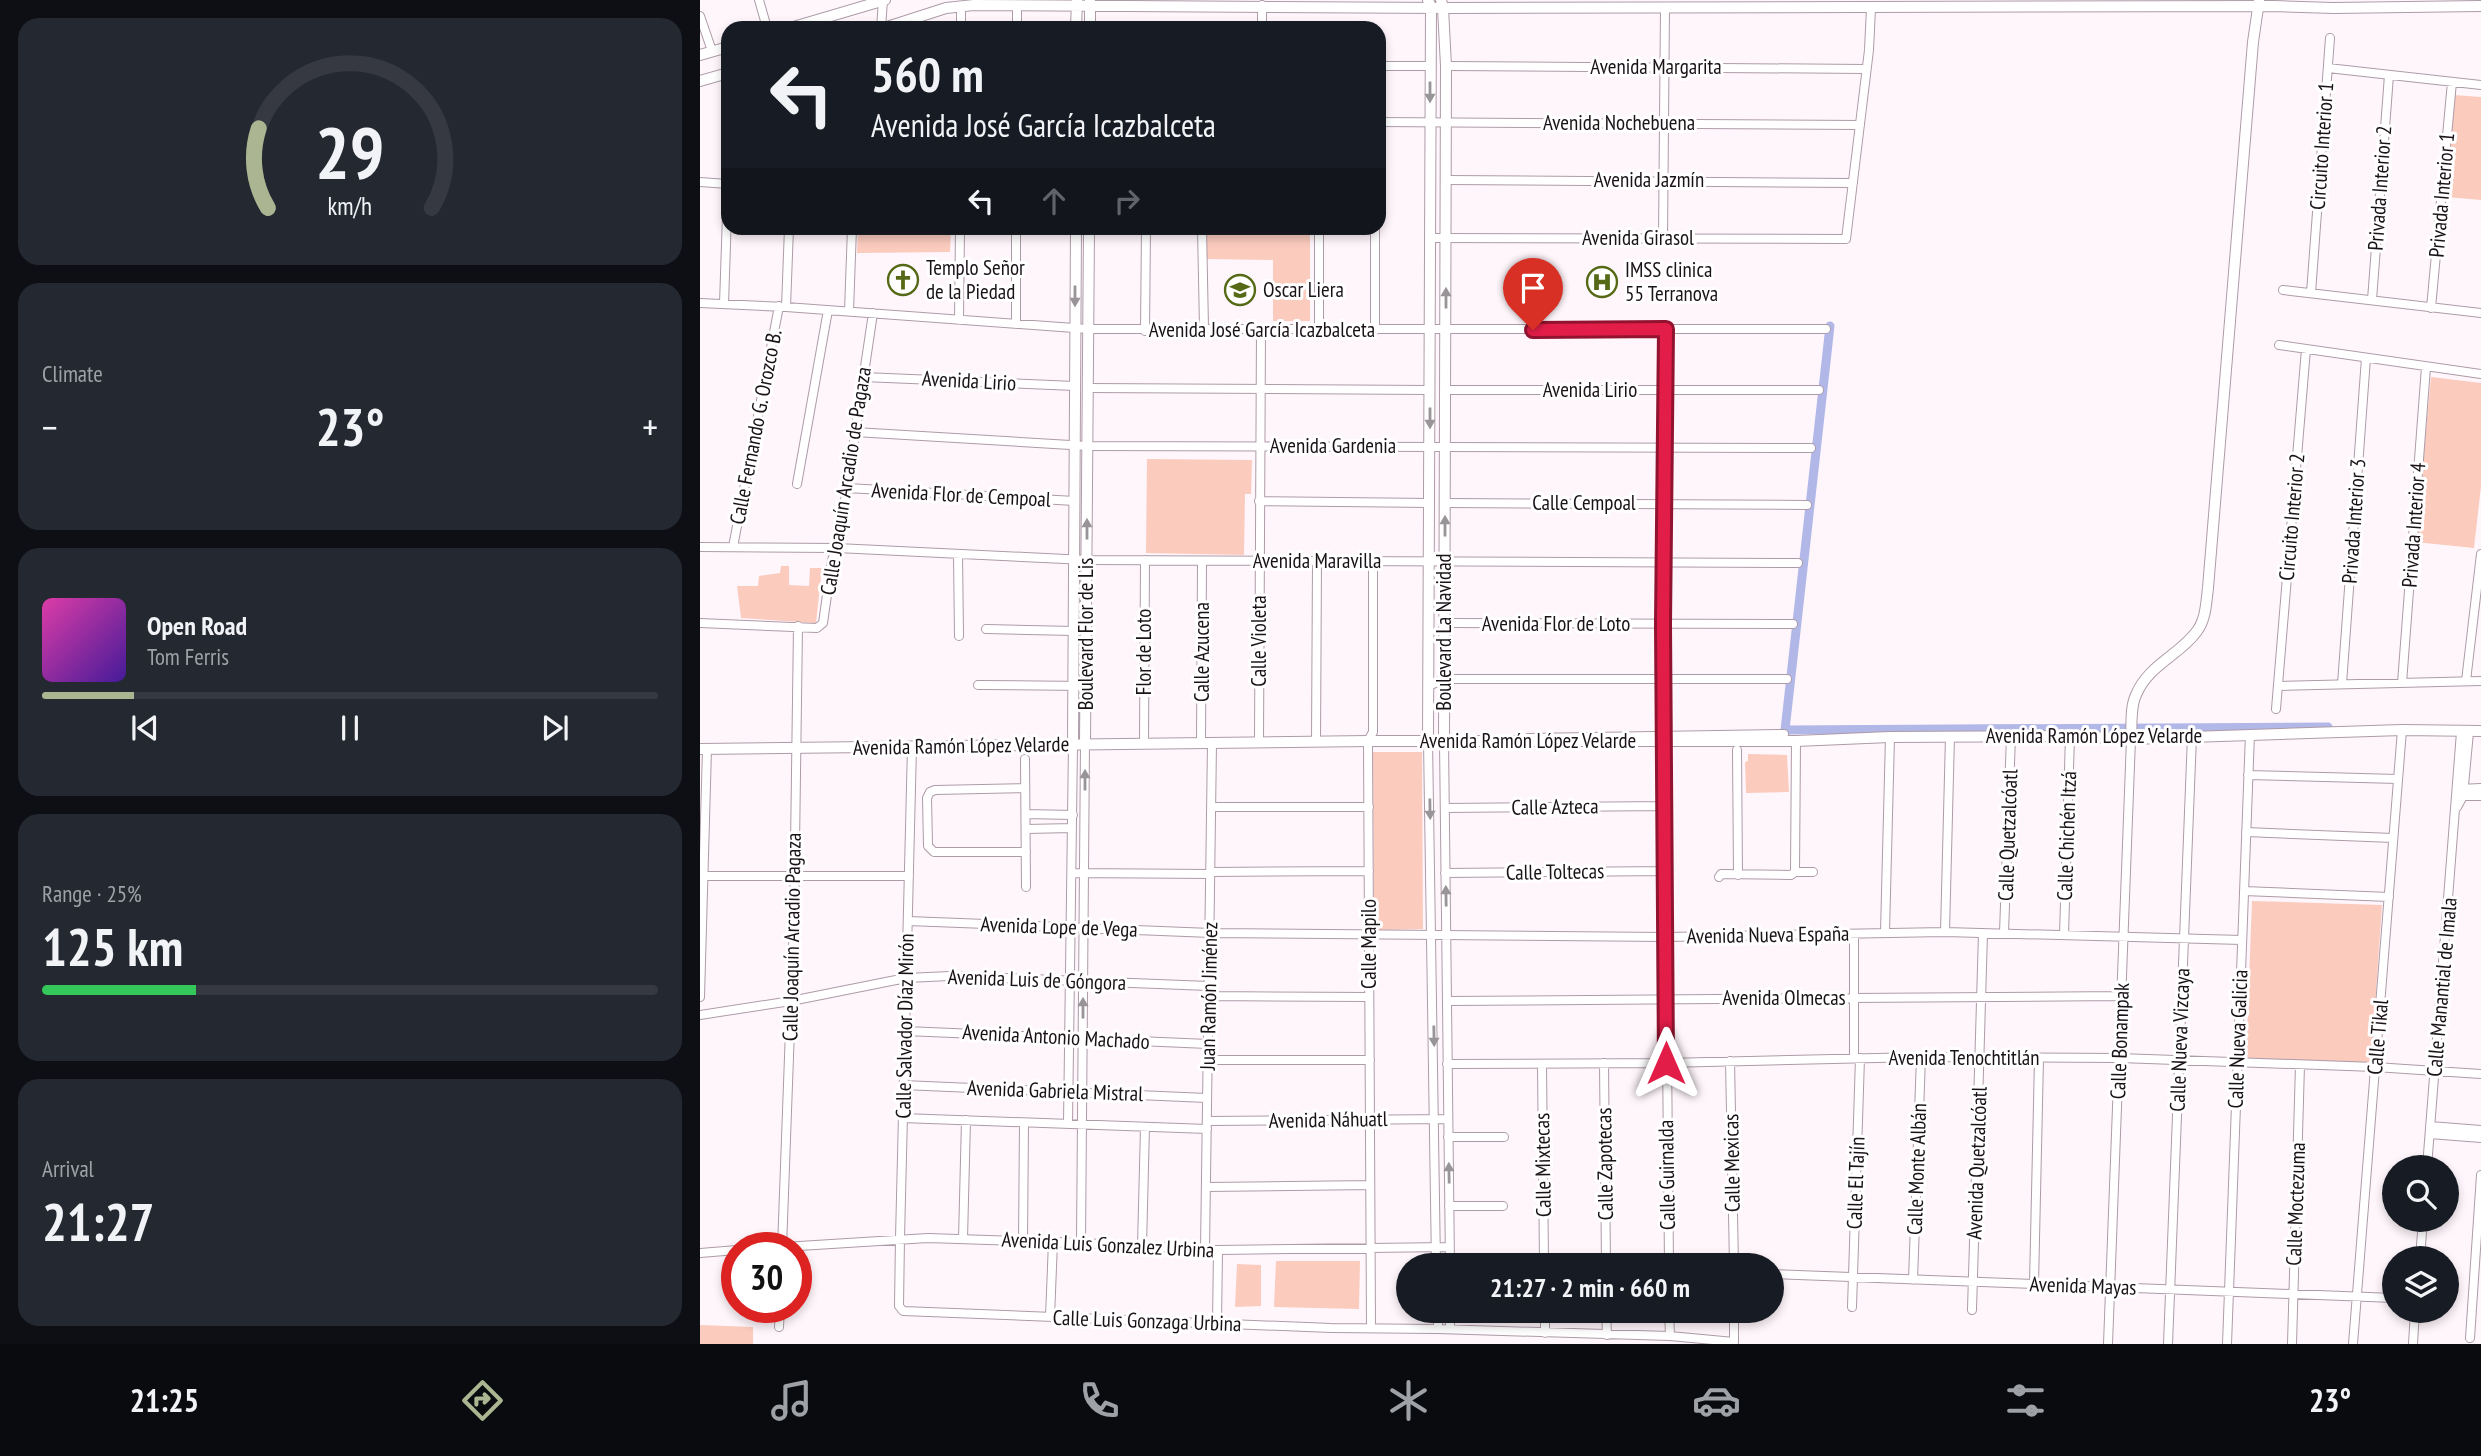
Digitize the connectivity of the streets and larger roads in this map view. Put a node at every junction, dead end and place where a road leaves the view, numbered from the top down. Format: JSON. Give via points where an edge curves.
{"nodes":[{"id":1,"x":759,"y":0,"type":"edge"},
{"id":2,"x":883,"y":0,"type":"edge"},
{"id":3,"x":1410,"y":0,"type":"edge"},
{"id":4,"x":1452,"y":0,"type":"edge"},
{"id":5,"x":1077,"y":2,"type":"edge"},
{"id":6,"x":1090,"y":3,"type":"edge"},
{"id":7,"x":1429,"y":3,"type":"edge"},
{"id":8,"x":1966,"y":3,"type":"edge"},
{"id":9,"x":1983,"y":3,"type":"edge"},
{"id":10,"x":2259,"y":3,"type":"edge"},
{"id":11,"x":2274,"y":3,"type":"edge"},
{"id":12,"x":1442,"y":4,"type":"edge"},
{"id":13,"x":1819,"y":4,"type":"edge"},
{"id":14,"x":1017,"y":5,"type":"junction"},
{"id":15,"x":1262,"y":5,"type":"junction"},
{"id":16,"x":961,"y":6,"type":"junction"},
{"id":17,"x":2481,"y":6,"type":"edge"},
{"id":18,"x":1395,"y":7,"type":"junction"},
{"id":19,"x":1665,"y":7,"type":"junction"},
{"id":20,"x":1468,"y":8,"type":"junction"},
{"id":21,"x":1871,"y":8,"type":"junction"},
{"id":22,"x":700,"y":16,"type":"edge"},
{"id":23,"x":765,"y":21,"type":"edge"},
{"id":24,"x":813,"y":21,"type":"edge"},
{"id":25,"x":882,"y":21,"type":"edge"},
{"id":26,"x":904,"y":21,"type":"edge"},
{"id":27,"x":961,"y":21,"type":"edge"},
{"id":28,"x":1017,"y":21,"type":"edge"},
{"id":29,"x":1076,"y":21,"type":"edge"},
{"id":30,"x":1090,"y":21,"type":"edge"},
{"id":31,"x":1262,"y":21,"type":"edge"},
{"id":32,"x":2330,"y":38,"type":"dead end"},
{"id":33,"x":721,"y":50,"type":"edge"},
{"id":34,"x":712,"y":51,"type":"junction"},
{"id":35,"x":700,"y":55,"type":"edge"},
{"id":36,"x":1386,"y":66,"type":"edge"},
{"id":37,"x":1430,"y":66,"type":"junction"},
{"id":38,"x":1446,"y":66,"type":"junction"},
{"id":39,"x":1665,"y":66,"type":"junction"},
{"id":40,"x":2328,"y":68,"type":"junction"},
{"id":41,"x":1866,"y":69,"type":"junction"},
{"id":42,"x":721,"y":75,"type":"edge"},
{"id":43,"x":2389,"y":75,"type":"junction"},
{"id":44,"x":700,"y":81,"type":"edge"},
{"id":45,"x":2452,"y":82,"type":"junction"},
{"id":46,"x":2481,"y":85,"type":"edge"},
{"id":47,"x":1386,"y":122,"type":"edge"},
{"id":48,"x":1430,"y":122,"type":"junction"},
{"id":49,"x":1446,"y":122,"type":"junction"},
{"id":50,"x":1664,"y":123,"type":"junction"},
{"id":51,"x":1860,"y":125,"type":"junction"},
{"id":52,"x":1446,"y":180,"type":"junction"},
{"id":53,"x":1663,"y":180,"type":"junction"},
{"id":54,"x":700,"y":182,"type":"edge"},
{"id":55,"x":1853,"y":183,"type":"junction"},
{"id":56,"x":721,"y":184,"type":"edge"},
{"id":57,"x":726,"y":235,"type":"edge"},
{"id":58,"x":788,"y":235,"type":"edge"},
{"id":59,"x":852,"y":235,"type":"edge"},
{"id":60,"x":960,"y":235,"type":"edge"},
{"id":61,"x":1016,"y":235,"type":"edge"},
{"id":62,"x":1076,"y":235,"type":"edge"},
{"id":63,"x":1089,"y":235,"type":"edge"},
{"id":64,"x":1146,"y":235,"type":"edge"},
{"id":65,"x":1202,"y":235,"type":"edge"},
{"id":66,"x":1319,"y":235,"type":"edge"},
{"id":67,"x":1375,"y":235,"type":"edge"},
{"id":68,"x":1430,"y":238,"type":"junction"},
{"id":69,"x":1446,"y":238,"type":"junction"},
{"id":70,"x":1663,"y":238,"type":"junction"},
{"id":71,"x":2283,"y":290,"type":"dead end"},
{"id":72,"x":2311,"y":293,"type":"junction"},
{"id":73,"x":2372,"y":300,"type":"junction"},
{"id":74,"x":700,"y":303,"type":"edge"},
{"id":75,"x":724,"y":304,"type":"junction"},
{"id":76,"x":782,"y":307,"type":"junction"},
{"id":77,"x":2431,"y":307,"type":"junction"},
{"id":78,"x":828,"y":310,"type":"junction"},
{"id":79,"x":849,"y":311,"type":"junction"},
{"id":80,"x":873,"y":313,"type":"junction"},
{"id":81,"x":2481,"y":313,"type":"edge"},
{"id":82,"x":959,"y":320,"type":"junction"},
{"id":83,"x":1016,"y":324,"type":"junction"},
{"id":84,"x":1075,"y":328,"type":"junction"},
{"id":85,"x":1203,"y":328,"type":"junction"},
{"id":86,"x":1088,"y":329,"type":"junction"},
{"id":87,"x":1261,"y":329,"type":"junction"},
{"id":88,"x":1319,"y":329,"type":"junction"},
{"id":89,"x":1666,"y":329,"type":"junction"},
{"id":90,"x":1826,"y":329,"type":"dead end"},
{"id":91,"x":1375,"y":330,"type":"junction"},
{"id":92,"x":1430,"y":330,"type":"junction"},
{"id":93,"x":1446,"y":330,"type":"junction"},
{"id":94,"x":1145,"y":331,"type":"junction"},
{"id":95,"x":2279,"y":345,"type":"dead end"},
{"id":96,"x":2306,"y":349,"type":"junction"},
{"id":97,"x":2366,"y":358,"type":"junction"},
{"id":98,"x":2426,"y":367,"type":"junction"},
{"id":99,"x":2481,"y":374,"type":"edge"},
{"id":100,"x":863,"y":377,"type":"junction"},
{"id":101,"x":1075,"y":386,"type":"junction"},
{"id":102,"x":1088,"y":388,"type":"junction"},
{"id":103,"x":1260,"y":388,"type":"junction"},
{"id":104,"x":1430,"y":390,"type":"junction"},
{"id":105,"x":1445,"y":390,"type":"junction"},
{"id":106,"x":1665,"y":390,"type":"junction"},
{"id":107,"x":1819,"y":390,"type":"dead end"},
{"id":108,"x":855,"y":432,"type":"junction"},
{"id":109,"x":1075,"y":445,"type":"junction"},
{"id":110,"x":1430,"y":445,"type":"junction"},
{"id":111,"x":1087,"y":446,"type":"junction"},
{"id":112,"x":1260,"y":446,"type":"junction"},
{"id":113,"x":1445,"y":446,"type":"junction"},
{"id":114,"x":1665,"y":447,"type":"junction"},
{"id":115,"x":1811,"y":448,"type":"dead end"},
{"id":116,"x":797,"y":484,"type":"dead end"},
{"id":117,"x":847,"y":488,"type":"junction"},
{"id":118,"x":1074,"y":501,"type":"junction"},
{"id":119,"x":1259,"y":501,"type":"junction"},
{"id":120,"x":1430,"y":503,"type":"junction"},
{"id":121,"x":1445,"y":503,"type":"junction"},
{"id":122,"x":1664,"y":504,"type":"junction"},
{"id":123,"x":1807,"y":505,"type":"dead end"},
{"id":124,"x":700,"y":547,"type":"edge"},
{"id":125,"x":733,"y":547,"type":"junction"},
{"id":126,"x":837,"y":548,"type":"junction"},
{"id":127,"x":958,"y":554,"type":"junction"},
{"id":128,"x":2481,"y":554,"type":"edge"},
{"id":129,"x":1074,"y":560,"type":"junction"},
{"id":130,"x":1086,"y":560,"type":"junction"},
{"id":131,"x":1145,"y":560,"type":"junction"},
{"id":132,"x":1202,"y":561,"type":"junction"},
{"id":133,"x":1259,"y":561,"type":"junction"},
{"id":134,"x":1317,"y":561,"type":"junction"},
{"id":135,"x":1373,"y":561,"type":"junction"},
{"id":136,"x":1429,"y":562,"type":"junction"},
{"id":137,"x":1445,"y":562,"type":"junction"},
{"id":138,"x":1664,"y":562,"type":"junction"},
{"id":139,"x":1798,"y":563,"type":"dead end"},
{"id":140,"x":700,"y":623,"type":"edge"},
{"id":141,"x":1444,"y":623,"type":"junction"},
{"id":142,"x":1663,"y":624,"type":"junction"},
{"id":143,"x":1793,"y":624,"type":"dead end"},
{"id":144,"x":798,"y":626,"type":"junction"},
{"id":145,"x":986,"y":629,"type":"dead end"},
{"id":146,"x":1074,"y":631,"type":"junction"},
{"id":147,"x":959,"y":636,"type":"dead end"},
{"id":148,"x":1444,"y":679,"type":"junction"},
{"id":149,"x":1664,"y":679,"type":"junction"},
{"id":150,"x":1787,"y":679,"type":"dead end"},
{"id":151,"x":2466,"y":681,"type":"junction"},
{"id":152,"x":2481,"y":681,"type":"edge"},
{"id":153,"x":2402,"y":683,"type":"junction"},
{"id":154,"x":2342,"y":684,"type":"junction"},
{"id":155,"x":978,"y":685,"type":"dead end"},
{"id":156,"x":1074,"y":686,"type":"junction"},
{"id":157,"x":1085,"y":686,"type":"junction"},
{"id":158,"x":1429,"y":686,"type":"junction"},
{"id":159,"x":2278,"y":686,"type":"junction"},
{"id":160,"x":2276,"y":709,"type":"dead end"},
{"id":161,"x":2402,"y":730,"type":"junction"},
{"id":162,"x":2131,"y":731,"type":"junction"},
{"id":163,"x":2481,"y":731,"type":"edge"},
{"id":164,"x":2465,"y":732,"type":"junction"},
{"id":165,"x":1784,"y":734,"type":"dead end"},
{"id":166,"x":2250,"y":734,"type":"junction"},
{"id":167,"x":1950,"y":736,"type":"junction"},
{"id":168,"x":2011,"y":736,"type":"junction"},
{"id":169,"x":2070,"y":736,"type":"junction"},
{"id":170,"x":2192,"y":736,"type":"junction"},
{"id":171,"x":1889,"y":737,"type":"junction"},
{"id":172,"x":1664,"y":738,"type":"junction"},
{"id":173,"x":1368,"y":741,"type":"junction"},
{"id":174,"x":1428,"y":741,"type":"junction"},
{"id":175,"x":1444,"y":741,"type":"junction"},
{"id":176,"x":1796,"y":741,"type":"junction"},
{"id":177,"x":1258,"y":742,"type":"junction"},
{"id":178,"x":1316,"y":742,"type":"junction"},
{"id":179,"x":1207,"y":743,"type":"junction"},
{"id":180,"x":1073,"y":744,"type":"junction"},
{"id":181,"x":1085,"y":744,"type":"junction"},
{"id":182,"x":1144,"y":744,"type":"junction"},
{"id":183,"x":912,"y":746,"type":"junction"},
{"id":184,"x":796,"y":748,"type":"junction"},
{"id":185,"x":704,"y":749,"type":"edge"},
{"id":186,"x":1737,"y":750,"type":"dead end"},
{"id":187,"x":1025,"y":759,"type":"dead end"},
{"id":188,"x":2248,"y":775,"type":"junction"},
{"id":189,"x":2398,"y":779,"type":"junction"},
{"id":190,"x":1025,"y":788,"type":"junction"},
{"id":191,"x":2481,"y":788,"type":"edge"},
{"id":192,"x":2460,"y":792,"type":"junction"},
{"id":193,"x":2481,"y":796,"type":"edge"},
{"id":194,"x":1665,"y":806,"type":"junction"},
{"id":195,"x":1211,"y":807,"type":"junction"},
{"id":196,"x":1368,"y":807,"type":"junction"},
{"id":197,"x":1445,"y":808,"type":"junction"},
{"id":198,"x":1026,"y":814,"type":"junction"},
{"id":199,"x":1073,"y":814,"type":"junction"},
{"id":200,"x":1072,"y":828,"type":"junction"},
{"id":201,"x":1026,"y":829,"type":"junction"},
{"id":202,"x":2246,"y":832,"type":"junction"},
{"id":203,"x":2393,"y":838,"type":"junction"},
{"id":204,"x":1026,"y":852,"type":"junction"},
{"id":205,"x":1369,"y":871,"type":"junction"},
{"id":206,"x":1665,"y":871,"type":"junction"},
{"id":207,"x":1796,"y":872,"type":"junction"},
{"id":208,"x":1813,"y":872,"type":"dead end"},
{"id":209,"x":1072,"y":873,"type":"junction"},
{"id":210,"x":1084,"y":873,"type":"junction"},
{"id":211,"x":1210,"y":873,"type":"junction"},
{"id":212,"x":1446,"y":873,"type":"junction"},
{"id":213,"x":1738,"y":875,"type":"junction"},
{"id":214,"x":702,"y":876,"type":"edge"},
{"id":215,"x":794,"y":876,"type":"junction"},
{"id":216,"x":909,"y":876,"type":"junction"},
{"id":217,"x":1719,"y":877,"type":"dead end"},
{"id":218,"x":1027,"y":887,"type":"dead end"},
{"id":219,"x":2244,"y":891,"type":"junction"},
{"id":220,"x":2389,"y":897,"type":"junction"},
{"id":221,"x":908,"y":921,"type":"junction"},
{"id":222,"x":1071,"y":928,"type":"junction"},
{"id":223,"x":1084,"y":928,"type":"junction"},
{"id":224,"x":1885,"y":932,"type":"junction"},
{"id":225,"x":1945,"y":932,"type":"junction"},
{"id":226,"x":1210,"y":933,"type":"junction"},
{"id":227,"x":1983,"y":933,"type":"junction"},
{"id":228,"x":2004,"y":933,"type":"junction"},
{"id":229,"x":1854,"y":934,"type":"junction"},
{"id":230,"x":1369,"y":935,"type":"junction"},
{"id":231,"x":2064,"y":935,"type":"junction"},
{"id":232,"x":1432,"y":936,"type":"junction"},
{"id":233,"x":1446,"y":936,"type":"junction"},
{"id":234,"x":1665,"y":937,"type":"junction"},
{"id":235,"x":2123,"y":937,"type":"junction"},
{"id":236,"x":2184,"y":938,"type":"junction"},
{"id":237,"x":2242,"y":940,"type":"junction"},
{"id":238,"x":906,"y":978,"type":"junction"},
{"id":239,"x":1070,"y":982,"type":"junction"},
{"id":240,"x":1084,"y":982,"type":"junction"},
{"id":241,"x":1209,"y":991,"type":"junction"},
{"id":242,"x":2121,"y":996,"type":"junction"},
{"id":243,"x":700,"y":997,"type":"edge"},
{"id":244,"x":1369,"y":997,"type":"junction"},
{"id":245,"x":1982,"y":997,"type":"junction"},
{"id":246,"x":1854,"y":998,"type":"junction"},
{"id":247,"x":1666,"y":999,"type":"junction"},
{"id":248,"x":791,"y":1001,"type":"junction"},
{"id":249,"x":1447,"y":1001,"type":"junction"},
{"id":250,"x":700,"y":1015,"type":"edge"},
{"id":251,"x":905,"y":1031,"type":"junction"},
{"id":252,"x":1069,"y":1037,"type":"junction"},
{"id":253,"x":1083,"y":1038,"type":"junction"},
{"id":254,"x":1208,"y":1044,"type":"junction"},
{"id":255,"x":1921,"y":1057,"type":"junction"},
{"id":256,"x":1857,"y":1058,"type":"junction"},
{"id":257,"x":1980,"y":1058,"type":"junction"},
{"id":258,"x":2119,"y":1058,"type":"junction"},
{"id":259,"x":2039,"y":1059,"type":"junction"},
{"id":260,"x":1208,"y":1060,"type":"junction"},
{"id":261,"x":1370,"y":1060,"type":"junction"},
{"id":262,"x":2179,"y":1060,"type":"junction"},
{"id":263,"x":1730,"y":1061,"type":"junction"},
{"id":264,"x":2238,"y":1062,"type":"junction"},
{"id":265,"x":1604,"y":1063,"type":"junction"},
{"id":266,"x":1666,"y":1063,"type":"junction"},
{"id":267,"x":1447,"y":1064,"type":"junction"},
{"id":268,"x":1542,"y":1064,"type":"junction"},
{"id":269,"x":2300,"y":1065,"type":"junction"},
{"id":270,"x":2375,"y":1067,"type":"junction"},
{"id":271,"x":2435,"y":1070,"type":"junction"},
{"id":272,"x":2481,"y":1074,"type":"edge"},
{"id":273,"x":903,"y":1085,"type":"junction"},
{"id":274,"x":1068,"y":1092,"type":"junction"},
{"id":275,"x":1083,"y":1092,"type":"junction"},
{"id":276,"x":1207,"y":1098,"type":"junction"},
{"id":277,"x":902,"y":1118,"type":"junction"},
{"id":278,"x":1435,"y":1118,"type":"junction"},
{"id":279,"x":1370,"y":1119,"type":"junction"},
{"id":280,"x":1448,"y":1119,"type":"junction"},
{"id":281,"x":966,"y":1120,"type":"junction"},
{"id":282,"x":1024,"y":1123,"type":"junction"},
{"id":283,"x":1068,"y":1124,"type":"junction"},
{"id":284,"x":1083,"y":1125,"type":"junction"},
{"id":285,"x":1207,"y":1125,"type":"junction"},
{"id":286,"x":1145,"y":1127,"type":"junction"},
{"id":287,"x":2430,"y":1130,"type":"junction"},
{"id":288,"x":2481,"y":1130,"type":"edge"},
{"id":289,"x":1448,"y":1137,"type":"junction"},
{"id":290,"x":1504,"y":1137,"type":"dead end"},
{"id":291,"x":2481,"y":1138,"type":"edge"},
{"id":292,"x":2428,"y":1155,"type":"edge"},
{"id":293,"x":2481,"y":1175,"type":"edge"},
{"id":294,"x":1370,"y":1185,"type":"junction"},
{"id":295,"x":1206,"y":1187,"type":"junction"},
{"id":296,"x":1449,"y":1206,"type":"junction"},
{"id":297,"x":1503,"y":1206,"type":"dead end"},
{"id":298,"x":783,"y":1232,"type":"edge"},
{"id":299,"x":900,"y":1238,"type":"junction"},
{"id":300,"x":964,"y":1239,"type":"junction"},
{"id":301,"x":1023,"y":1241,"type":"junction"},
{"id":302,"x":1052,"y":1242,"type":"junction"},
{"id":303,"x":1081,"y":1243,"type":"junction"},
{"id":304,"x":812,"y":1245,"type":"edge"},
{"id":305,"x":1142,"y":1246,"type":"junction"},
{"id":306,"x":1449,"y":1247,"type":"junction"},
{"id":307,"x":1436,"y":1248,"type":"junction"},
{"id":308,"x":1205,"y":1250,"type":"junction"},
{"id":309,"x":1218,"y":1250,"type":"junction"},
{"id":310,"x":1370,"y":1250,"type":"junction"},
{"id":311,"x":721,"y":1251,"type":"edge"},
{"id":312,"x":2478,"y":1252,"type":"edge"},
{"id":313,"x":700,"y":1253,"type":"edge"},
{"id":314,"x":1436,"y":1253,"type":"edge"},
{"id":315,"x":1449,"y":1253,"type":"edge"},
{"id":316,"x":1545,"y":1253,"type":"edge"},
{"id":317,"x":1606,"y":1253,"type":"edge"},
{"id":318,"x":1669,"y":1253,"type":"edge"},
{"id":319,"x":1734,"y":1253,"type":"edge"},
{"id":320,"x":1784,"y":1275,"type":"edge"},
{"id":321,"x":1853,"y":1278,"type":"junction"},
{"id":322,"x":1913,"y":1280,"type":"junction"},
{"id":323,"x":1973,"y":1282,"type":"junction"},
{"id":324,"x":2034,"y":1284,"type":"junction"},
{"id":325,"x":2110,"y":1287,"type":"junction"},
{"id":326,"x":2170,"y":1290,"type":"junction"},
{"id":327,"x":2229,"y":1292,"type":"junction"},
{"id":328,"x":2293,"y":1294,"type":"junction"},
{"id":329,"x":2357,"y":1297,"type":"junction"},
{"id":330,"x":2382,"y":1298,"type":"edge"},
{"id":331,"x":899,"y":1306,"type":"joint"},
{"id":332,"x":1852,"y":1307,"type":"dead end"},
{"id":333,"x":2477,"y":1307,"type":"edge"},
{"id":334,"x":1972,"y":1310,"type":"dead end"},
{"id":335,"x":1050,"y":1317,"type":"junction"},
{"id":336,"x":779,"y":1323,"type":"edge"},
{"id":337,"x":1438,"y":1323,"type":"edge"},
{"id":338,"x":1450,"y":1323,"type":"edge"},
{"id":339,"x":1545,"y":1323,"type":"edge"},
{"id":340,"x":1606,"y":1323,"type":"edge"},
{"id":341,"x":1670,"y":1323,"type":"edge"},
{"id":342,"x":1734,"y":1323,"type":"edge"},
{"id":343,"x":2414,"y":1323,"type":"edge"},
{"id":344,"x":1217,"y":1324,"type":"junction"},
{"id":345,"x":779,"y":1327,"type":"dead end"},
{"id":346,"x":1371,"y":1327,"type":"junction"},
{"id":347,"x":1438,"y":1329,"type":"junction"},
{"id":348,"x":1450,"y":1329,"type":"junction"},
{"id":349,"x":1545,"y":1333,"type":"junction"},
{"id":350,"x":1606,"y":1335,"type":"junction"},
{"id":351,"x":1670,"y":1336,"type":"junction"},
{"id":352,"x":2470,"y":1338,"type":"dead end"},
{"id":353,"x":2108,"y":1344,"type":"edge"},
{"id":354,"x":2168,"y":1344,"type":"edge"},
{"id":355,"x":2227,"y":1344,"type":"edge"},
{"id":356,"x":2292,"y":1344,"type":"edge"},
{"id":357,"x":2353,"y":1344,"type":"edge"},
{"id":358,"x":2413,"y":1344,"type":"edge"}],
"edges":[{"from":1,"to":23,"type":"street"},
{"from":2,"to":24,"type":"street"},
{"from":2,"to":25,"type":"street"},
{"from":3,"to":18,"type":"street"},
{"from":4,"to":20,"type":"street"},
{"from":5,"to":6,"type":"street"},
{"from":5,"to":14,"type":"street"},
{"from":5,"to":29,"type":"street"},
{"from":6,"to":15,"type":"street"},
{"from":6,"to":30,"type":"street"},
{"from":7,"to":12,"type":"street"},
{"from":7,"to":18,"type":"street"},
{"from":7,"to":37,"type":"street","name":"Boulevard La Navidad"},
{"from":8,"to":9,"type":"street"},
{"from":8,"to":21,"type":"street"},
{"from":9,"to":10,"type":"street"},
{"from":10,"to":11,"type":"street"},
{"from":10,"to":162,"type":"street","via":[[2204,617],[2191,639],[2146,678],[2135,696]]},
{"from":11,"to":17,"type":"street","via":[[2333,8]]},
{"from":12,"to":20,"type":"street"},
{"from":12,"to":38,"type":"street","name":"Boulevard La Navidad"},
{"from":13,"to":19,"type":"street"},
{"from":13,"to":21,"type":"street"},
{"from":14,"to":16,"type":"street"},
{"from":14,"to":28,"type":"street"},
{"from":15,"to":18,"type":"street"},
{"from":15,"to":31,"type":"street"},
{"from":16,"to":26,"type":"street"},
{"from":16,"to":27,"type":"street"},
{"from":19,"to":20,"type":"street"},
{"from":19,"to":39,"type":"street"},
{"from":21,"to":41,"type":"street"},
{"from":22,"to":34,"type":"street"},
{"from":32,"to":40,"type":"street"},
{"from":33,"to":34,"type":"street"},
{"from":34,"to":35,"type":"street"},
{"from":36,"to":37,"type":"street"},
{"from":37,"to":48,"type":"street","name":"Boulevard La Navidad","one_way":true},
{"from":38,"to":39,"type":"street","name":"Avenida Margarita"},
{"from":38,"to":49,"type":"street","name":"Boulevard La Navidad"},
{"from":39,"to":41,"type":"street","name":"Avenida Margarita"},
{"from":39,"to":50,"type":"street"},
{"from":40,"to":43,"type":"street","name":"Circuito Interior 1"},
{"from":40,"to":72,"type":"street","name":"Circuito Interior 1"},
{"from":41,"to":51,"type":"street"},
{"from":42,"to":44,"type":"street"},
{"from":43,"to":45,"type":"street","name":"Circuito Interior 1"},
{"from":43,"to":73,"type":"street","name":"Privada Interior 2"},
{"from":45,"to":46,"type":"street","name":"Circuito Interior 1"},
{"from":45,"to":77,"type":"street","name":"Privada Interior 1"},
{"from":47,"to":48,"type":"street","name":"Avenida Nochebuena"},
{"from":48,"to":49,"type":"street","name":"Avenida Nochebuena"},
{"from":48,"to":68,"type":"street","name":"Boulevard La Navidad"},
{"from":49,"to":50,"type":"street","name":"Avenida Nochebuena"},
{"from":49,"to":52,"type":"street","name":"Boulevard La Navidad"},
{"from":50,"to":51,"type":"street","name":"Avenida Nochebuena"},
{"from":50,"to":53,"type":"street"},
{"from":51,"to":55,"type":"street"},
{"from":52,"to":53,"type":"street","name":"Avenida Jazmín"},
{"from":52,"to":69,"type":"street","name":"Boulevard La Navidad"},
{"from":53,"to":55,"type":"street","name":"Avenida Jazmín"},
{"from":53,"to":70,"type":"street"},
{"from":54,"to":56,"type":"street"},
{"from":55,"to":70,"type":"street","name":"Avenida Girasol","via":[[1846,239]]},
{"from":57,"to":75,"type":"street"},
{"from":58,"to":76,"type":"street","name":"Calle Fernando G. Orozco B."},
{"from":59,"to":79,"type":"street"},
{"from":60,"to":82,"type":"street"},
{"from":61,"to":83,"type":"street"},
{"from":62,"to":84,"type":"street","name":"Boulevard Flor de Lis","one_way":true},
{"from":63,"to":86,"type":"street","name":"Boulevard Flor de Lis"},
{"from":64,"to":94,"type":"street"},
{"from":65,"to":85,"type":"street"},
{"from":66,"to":88,"type":"street"},
{"from":67,"to":91,"type":"street"},
{"from":68,"to":69,"type":"street","name":"Avenida Girasol"},
{"from":68,"to":92,"type":"street","name":"Boulevard La Navidad"},
{"from":69,"to":70,"type":"street","name":"Avenida Girasol"},
{"from":93,"to":69,"type":"street","name":"Boulevard La Navidad","one_way":true},
{"from":71,"to":72,"type":"street"},
{"from":72,"to":73,"type":"street"},
{"from":73,"to":77,"type":"street"},
{"from":74,"to":75,"type":"street","name":"Avenida José García Icazbalceta"},
{"from":75,"to":76,"type":"street","name":"Avenida José García Icazbalceta"},
{"from":76,"to":78,"type":"street","name":"Avenida José García Icazbalceta"},
{"from":76,"to":125,"type":"street","name":"Calle Fernando G. Orozco B."},
{"from":77,"to":81,"type":"street"},
{"from":78,"to":79,"type":"street","name":"Avenida José García Icazbalceta"},
{"from":78,"to":116,"type":"street"},
{"from":79,"to":80,"type":"street","name":"Avenida José García Icazbalceta"},
{"from":80,"to":82,"type":"street","name":"Avenida José García Icazbalceta"},
{"from":80,"to":100,"type":"street","name":"Calle Joaquín Arcadio de Pagaza"},
{"from":82,"to":83,"type":"street","name":"Avenida José García Icazbalceta"},
{"from":83,"to":84,"type":"street","name":"Avenida José García Icazbalceta"},
{"from":84,"to":86,"type":"street","name":"Avenida José García Icazbalceta"},
{"from":84,"to":101,"type":"street","name":"Boulevard Flor de Lis"},
{"from":85,"to":87,"type":"street","name":"Avenida José García Icazbalceta"},
{"from":85,"to":94,"type":"street","name":"Avenida José García Icazbalceta"},
{"from":86,"to":94,"type":"street","name":"Avenida José García Icazbalceta"},
{"from":86,"to":102,"type":"street","name":"Boulevard Flor de Lis"},
{"from":87,"to":88,"type":"street","name":"Avenida José García Icazbalceta"},
{"from":87,"to":103,"type":"street","name":"Calle Violeta"},
{"from":88,"to":91,"type":"street","name":"Avenida José García Icazbalceta"},
{"from":89,"to":90,"type":"street","name":"Avenida José García Icazbalceta"},
{"from":89,"to":93,"type":"street","name":"Avenida José García Icazbalceta"},
{"from":89,"to":106,"type":"street","name":"Calle Guirnalda"},
{"from":91,"to":92,"type":"street","name":"Avenida José García Icazbalceta"},
{"from":92,"to":93,"type":"street","name":"Avenida José García Icazbalceta"},
{"from":92,"to":104,"type":"street","name":"Boulevard La Navidad"},
{"from":93,"to":105,"type":"street","name":"Boulevard La Navidad"},
{"from":95,"to":96,"type":"street"},
{"from":96,"to":97,"type":"street"},
{"from":96,"to":159,"type":"street","name":"Circuito Interior 2"},
{"from":97,"to":98,"type":"street"},
{"from":97,"to":154,"type":"street","name":"Privada Interior 3"},
{"from":98,"to":99,"type":"street"},
{"from":98,"to":153,"type":"street","name":"Privada Interior 4"},
{"from":100,"to":101,"type":"street","name":"Avenida Lirio"},
{"from":100,"to":108,"type":"street","name":"Calle Joaquín Arcadio de Pagaza"},
{"from":101,"to":109,"type":"street","name":"Boulevard Flor de Lis"},
{"from":102,"to":103,"type":"street"},
{"from":102,"to":111,"type":"street","name":"Boulevard Flor de Lis"},
{"from":103,"to":104,"type":"street"},
{"from":103,"to":112,"type":"street","name":"Calle Violeta"},
{"from":104,"to":110,"type":"street","name":"Boulevard La Navidad","one_way":true},
{"from":105,"to":106,"type":"street","name":"Avenida Lirio"},
{"from":105,"to":113,"type":"street","name":"Boulevard La Navidad"},
{"from":106,"to":107,"type":"street","name":"Avenida Lirio"},
{"from":106,"to":114,"type":"street","name":"Calle Guirnalda"},
{"from":108,"to":109,"type":"street","name":"Avenida Gardenia"},
{"from":108,"to":117,"type":"street","name":"Calle Joaquín Arcadio de Pagaza"},
{"from":109,"to":111,"type":"street","name":"Avenida Gardenia"},
{"from":109,"to":118,"type":"street","name":"Boulevard Flor de Lis"},
{"from":110,"to":112,"type":"street","name":"Avenida Gardenia"},
{"from":110,"to":113,"type":"street","name":"Avenida Gardenia"},
{"from":110,"to":120,"type":"street","name":"Boulevard La Navidad"},
{"from":111,"to":112,"type":"street","name":"Avenida Gardenia"},
{"from":130,"to":111,"type":"street","name":"Boulevard Flor de Lis","one_way":true},
{"from":112,"to":119,"type":"street","name":"Calle Violeta"},
{"from":113,"to":114,"type":"street","name":"Avenida Gardenia"},
{"from":113,"to":121,"type":"street","name":"Boulevard La Navidad"},
{"from":114,"to":115,"type":"street","name":"Avenida Gardenia"},
{"from":114,"to":122,"type":"street","name":"Calle Guirnalda"},
{"from":117,"to":118,"type":"street","name":"Avenida Flor de Cempoal"},
{"from":117,"to":126,"type":"street","name":"Calle Joaquín Arcadio de Pagaza"},
{"from":118,"to":129,"type":"street","name":"Boulevard Flor de Lis"},
{"from":119,"to":120,"type":"street"},
{"from":119,"to":133,"type":"street","name":"Calle Violeta"},
{"from":120,"to":136,"type":"street","name":"Boulevard La Navidad"},
{"from":121,"to":122,"type":"street","name":"Calle Cempoal"},
{"from":137,"to":121,"type":"street","name":"Boulevard La Navidad","one_way":true},
{"from":122,"to":123,"type":"street","name":"Calle Cempoal"},
{"from":122,"to":138,"type":"street","name":"Calle Guirnalda"},
{"from":124,"to":125,"type":"street","name":"Avenida Maravilla"},
{"from":125,"to":126,"type":"street","name":"Avenida Maravilla"},
{"from":126,"to":127,"type":"street","name":"Avenida Maravilla"},
{"from":126,"to":144,"type":"street","name":"Calle Joaquín Arcadio de Pagaza","via":[[823,622],[817,628]]},
{"from":127,"to":129,"type":"street","name":"Avenida Maravilla"},
{"from":127,"to":147,"type":"street"},
{"from":128,"to":151,"type":"street"},
{"from":129,"to":130,"type":"street","name":"Avenida Maravilla"},
{"from":129,"to":146,"type":"street","name":"Boulevard Flor de Lis"},
{"from":130,"to":131,"type":"street","name":"Avenida Maravilla"},
{"from":130,"to":157,"type":"street","name":"Boulevard Flor de Lis"},
{"from":131,"to":132,"type":"street","name":"Avenida Maravilla"},
{"from":131,"to":182,"type":"street","name":"Flor de Loto"},
{"from":132,"to":133,"type":"street","name":"Avenida Maravilla"},
{"from":132,"to":179,"type":"street","name":"Calle Azucena"},
{"from":133,"to":134,"type":"street","name":"Avenida Maravilla"},
{"from":133,"to":177,"type":"street","name":"Calle Violeta"},
{"from":134,"to":135,"type":"street","name":"Avenida Maravilla"},
{"from":134,"to":178,"type":"street"},
{"from":135,"to":136,"type":"street","name":"Avenida Maravilla"},
{"from":135,"to":173,"type":"street","name":"Calle Mapilo","via":[[1373,732]]},
{"from":136,"to":137,"type":"street","name":"Avenida Maravilla"},
{"from":136,"to":158,"type":"street","name":"Boulevard La Navidad"},
{"from":137,"to":138,"type":"street","name":"Avenida Maravilla"},
{"from":137,"to":141,"type":"street","name":"Boulevard La Navidad"},
{"from":138,"to":139,"type":"street","name":"Avenida Maravilla"},
{"from":138,"to":142,"type":"street","name":"Calle Guirnalda"},
{"from":140,"to":144,"type":"street"},
{"from":141,"to":142,"type":"street","name":"Avenida Flor de Loto"},
{"from":141,"to":148,"type":"street","name":"Boulevard La Navidad"},
{"from":142,"to":143,"type":"street","name":"Avenida Flor de Loto"},
{"from":142,"to":149,"type":"street","name":"Calle Guirnalda"},
{"from":144,"to":184,"type":"street","name":"Calle Joaquín Arcadio Pagaza"},
{"from":145,"to":146,"type":"street"},
{"from":146,"to":156,"type":"street","name":"Boulevard Flor de Lis"},
{"from":148,"to":149,"type":"street"},
{"from":148,"to":158,"type":"street"},
{"from":148,"to":175,"type":"street","name":"Boulevard La Navidad"},
{"from":149,"to":150,"type":"street"},
{"from":149,"to":172,"type":"street","name":"Calle Guirnalda"},
{"from":151,"to":152,"type":"street"},
{"from":151,"to":153,"type":"street"},
{"from":153,"to":154,"type":"street"},
{"from":154,"to":159,"type":"street"},
{"from":155,"to":156,"type":"street"},
{"from":156,"to":157,"type":"street"},
{"from":156,"to":180,"type":"street","name":"Boulevard Flor de Lis"},
{"from":157,"to":181,"type":"street","name":"Boulevard Flor de Lis"},
{"from":158,"to":174,"type":"street","name":"Boulevard La Navidad"},
{"from":159,"to":160,"type":"street","name":"Circuito Interior 2"},
{"from":161,"to":164,"type":"street","name":"Avenida Ramón López Velarde"},
{"from":161,"to":166,"type":"street","name":"Avenida Ramón López Velarde"},
{"from":161,"to":189,"type":"street","name":"Calle Tikal"},
{"from":162,"to":169,"type":"street","name":"Avenida Ramón López Velarde"},
{"from":162,"to":170,"type":"street","name":"Avenida Ramón López Velarde"},
{"from":162,"to":235,"type":"street","name":"Calle Bonampak"},
{"from":163,"to":164,"type":"street","name":"Avenida Ramón López Velarde"},
{"from":164,"to":192,"type":"street","name":"Calle Manantial de Imala"},
{"from":165,"to":172,"type":"street"},
{"from":166,"to":170,"type":"street","name":"Avenida Ramón López Velarde"},
{"from":166,"to":188,"type":"street","name":"Calle Nueva Galicia"},
{"from":167,"to":168,"type":"street","name":"Avenida Ramón López Velarde"},
{"from":167,"to":171,"type":"street","name":"Avenida Ramón López Velarde"},
{"from":167,"to":225,"type":"street"},
{"from":168,"to":169,"type":"street","name":"Avenida Ramón López Velarde"},
{"from":168,"to":228,"type":"street","name":"Calle Quetzalcóatl"},
{"from":169,"to":231,"type":"street","name":"Calle Chichén Itzá"},
{"from":170,"to":236,"type":"street","name":"Calle Nueva Vizcaya"},
{"from":171,"to":176,"type":"street","name":"Avenida Ramón López Velarde"},
{"from":171,"to":224,"type":"street"},
{"from":172,"to":175,"type":"street","name":"Avenida Ramón López Velarde"},
{"from":172,"to":176,"type":"street","name":"Avenida Ramón López Velarde"},
{"from":172,"to":194,"type":"street","name":"Calle Guirnalda"},
{"from":173,"to":174,"type":"street","name":"Avenida Ramón López Velarde"},
{"from":173,"to":178,"type":"street","name":"Avenida Ramón López Velarde"},
{"from":173,"to":196,"type":"street","name":"Calle Mapilo"},
{"from":174,"to":175,"type":"street","name":"Avenida Ramón López Velarde"},
{"from":174,"to":232,"type":"street","name":"Boulevard La Navidad","one_way":true},
{"from":175,"to":197,"type":"street","name":"Boulevard La Navidad"},
{"from":176,"to":207,"type":"street"},
{"from":177,"to":178,"type":"street","name":"Avenida Ramón López Velarde"},
{"from":177,"to":179,"type":"street","name":"Avenida Ramón López Velarde"},
{"from":179,"to":182,"type":"street","name":"Avenida Ramón López Velarde"},
{"from":179,"to":195,"type":"street","name":"Juan Ramón Jiménez"},
{"from":180,"to":181,"type":"street","name":"Avenida Ramón López Velarde"},
{"from":180,"to":183,"type":"street","name":"Avenida Ramón López Velarde"},
{"from":180,"to":199,"type":"street","name":"Boulevard Flor de Lis"},
{"from":181,"to":182,"type":"street","name":"Avenida Ramón López Velarde"},
{"from":210,"to":181,"type":"street","name":"Boulevard Flor de Lis","one_way":true},
{"from":183,"to":184,"type":"street","name":"Avenida Ramón López Velarde"},
{"from":183,"to":216,"type":"street","name":"Calle Salvador Díaz Mirón"},
{"from":184,"to":185,"type":"street","name":"Avenida Ramón López Velarde"},
{"from":184,"to":215,"type":"street","name":"Calle Joaquín Arcadio Pagaza"},
{"from":185,"to":214,"type":"street"},
{"from":186,"to":213,"type":"street"},
{"from":187,"to":190,"type":"street"},
{"from":188,"to":189,"type":"street"},
{"from":188,"to":202,"type":"street","name":"Calle Nueva Galicia"},
{"from":189,"to":203,"type":"street","name":"Calle Tikal"},
{"from":190,"to":198,"type":"street"},
{"from":190,"to":204,"type":"street","via":[[930,792],[927,798],[928,846],[934,852]]},
{"from":191,"to":192,"type":"street"},
{"from":192,"to":193,"type":"street"},
{"from":192,"to":271,"type":"street","name":"Calle Manantial de Imala"},
{"from":194,"to":197,"type":"street","name":"Calle Azteca"},
{"from":194,"to":206,"type":"street","name":"Calle Guirnalda"},
{"from":195,"to":196,"type":"street"},
{"from":195,"to":211,"type":"street","name":"Juan Ramón Jiménez"},
{"from":196,"to":205,"type":"street","name":"Calle Mapilo"},
{"from":197,"to":212,"type":"street","name":"Boulevard La Navidad"},
{"from":198,"to":199,"type":"street"},
{"from":198,"to":201,"type":"street"},
{"from":199,"to":200,"type":"street","name":"Boulevard Flor de Lis"},
{"from":200,"to":201,"type":"street"},
{"from":200,"to":209,"type":"street","name":"Boulevard Flor de Lis"},
{"from":201,"to":204,"type":"street"},
{"from":202,"to":203,"type":"street"},
{"from":202,"to":219,"type":"street","name":"Calle Nueva Galicia"},
{"from":203,"to":220,"type":"street","name":"Calle Tikal"},
{"from":204,"to":218,"type":"street"},
{"from":205,"to":211,"type":"street"},
{"from":205,"to":230,"type":"street","name":"Calle Mapilo"},
{"from":206,"to":212,"type":"street","name":"Calle Toltecas"},
{"from":206,"to":234,"type":"street","name":"Calle Guirnalda"},
{"from":207,"to":208,"type":"street"},
{"from":207,"to":213,"type":"street"},
{"from":209,"to":210,"type":"street"},
{"from":209,"to":222,"type":"street","name":"Boulevard Flor de Lis"},
{"from":210,"to":211,"type":"street"},
{"from":210,"to":223,"type":"street","name":"Boulevard Flor de Lis"},
{"from":211,"to":226,"type":"street","name":"Juan Ramón Jiménez"},
{"from":233,"to":212,"type":"street","name":"Boulevard La Navidad","one_way":true},
{"from":213,"to":217,"type":"street"},
{"from":214,"to":215,"type":"street"},
{"from":214,"to":243,"type":"street"},
{"from":215,"to":216,"type":"street"},
{"from":215,"to":248,"type":"street","name":"Calle Joaquín Arcadio Pagaza"},
{"from":216,"to":221,"type":"street","name":"Calle Salvador Díaz Mirón"},
{"from":219,"to":220,"type":"street"},
{"from":219,"to":237,"type":"street","name":"Calle Nueva Galicia"},
{"from":220,"to":270,"type":"street","name":"Calle Tikal"},
{"from":221,"to":222,"type":"street","name":"Avenida Lope de Vega"},
{"from":221,"to":238,"type":"street","name":"Calle Salvador Díaz Mirón"},
{"from":222,"to":223,"type":"street","name":"Avenida Lope de Vega"},
{"from":222,"to":239,"type":"street","name":"Boulevard Flor de Lis"},
{"from":223,"to":226,"type":"street","name":"Avenida Lope de Vega"},
{"from":223,"to":240,"type":"street","name":"Boulevard Flor de Lis"},
{"from":224,"to":225,"type":"street","name":"Avenida Nueva España"},
{"from":224,"to":229,"type":"street","name":"Avenida Nueva España"},
{"from":225,"to":227,"type":"street","name":"Avenida Nueva España"},
{"from":226,"to":230,"type":"street","name":"Avenida Nueva España"},
{"from":226,"to":241,"type":"street","name":"Juan Ramón Jiménez"},
{"from":227,"to":228,"type":"street","name":"Avenida Nueva España"},
{"from":227,"to":245,"type":"street","name":"Avenida Quetzalcóatl"},
{"from":228,"to":231,"type":"street","name":"Avenida Nueva España"},
{"from":229,"to":234,"type":"street","name":"Avenida Nueva España"},
{"from":229,"to":246,"type":"street","name":"Calle El Tajín"},
{"from":230,"to":232,"type":"street","name":"Avenida Nueva España"},
{"from":230,"to":244,"type":"street","name":"Calle Mapilo"},
{"from":231,"to":235,"type":"street","name":"Avenida Nueva España"},
{"from":232,"to":233,"type":"street","name":"Avenida Nueva España"},
{"from":232,"to":278,"type":"street","name":"Boulevard La Navidad","one_way":true},
{"from":233,"to":234,"type":"street","name":"Avenida Nueva España"},
{"from":233,"to":249,"type":"street","name":"Boulevard La Navidad"},
{"from":234,"to":247,"type":"street","name":"Calle Guirnalda"},
{"from":235,"to":236,"type":"street","name":"Avenida Nueva España"},
{"from":235,"to":242,"type":"street","name":"Calle Bonampak"},
{"from":236,"to":237,"type":"street","name":"Avenida Nueva España"},
{"from":236,"to":262,"type":"street","name":"Calle Nueva Vizcaya"},
{"from":237,"to":264,"type":"street","name":"Calle Nueva Galicia"},
{"from":238,"to":239,"type":"street","name":"Avenida Luis de Góngora"},
{"from":238,"to":248,"type":"street","name":"Avenida Luis de Góngora"},
{"from":238,"to":251,"type":"street","name":"Calle Salvador Díaz Mirón"},
{"from":239,"to":240,"type":"street","name":"Avenida Luis de Góngora"},
{"from":239,"to":252,"type":"street","name":"Boulevard Flor de Lis"},
{"from":240,"to":241,"type":"street","name":"Avenida Luis de Góngora"},
{"from":253,"to":240,"type":"street","name":"Boulevard Flor de Lis","one_way":true},
{"from":241,"to":244,"type":"street"},
{"from":241,"to":254,"type":"street","name":"Juan Ramón Jiménez"},
{"from":242,"to":245,"type":"street","name":"Avenida Olmecas"},
{"from":242,"to":258,"type":"street","name":"Calle Bonampak"},
{"from":244,"to":261,"type":"street","name":"Calle Mapilo"},
{"from":245,"to":246,"type":"street","name":"Avenida Olmecas"},
{"from":245,"to":257,"type":"street","name":"Avenida Quetzalcóatl"},
{"from":246,"to":247,"type":"street","name":"Avenida Olmecas"},
{"from":246,"to":256,"type":"street","name":"Calle El Tajín"},
{"from":247,"to":249,"type":"street","name":"Avenida Olmecas"},
{"from":247,"to":266,"type":"street","name":"Calle Guirnalda"},
{"from":248,"to":250,"type":"street","name":"Avenida Luis de Góngora"},
{"from":248,"to":298,"type":"street","name":"Calle Joaquín Arcadio Pagaza"},
{"from":249,"to":267,"type":"street","name":"Boulevard La Navidad"},
{"from":251,"to":252,"type":"street","name":"Avenida Antonio Machado"},
{"from":251,"to":273,"type":"street","name":"Calle Salvador Díaz Mirón"},
{"from":252,"to":253,"type":"street","name":"Avenida Antonio Machado"},
{"from":252,"to":274,"type":"street","name":"Boulevard Flor de Lis"},
{"from":253,"to":254,"type":"street","name":"Avenida Antonio Machado"},
{"from":253,"to":275,"type":"street","name":"Boulevard Flor de Lis"},
{"from":254,"to":260,"type":"street","name":"Juan Ramón Jiménez"},
{"from":255,"to":256,"type":"street","name":"Avenida Tenochtitlán"},
{"from":255,"to":257,"type":"street","name":"Avenida Tenochtitlán"},
{"from":255,"to":322,"type":"street","name":"Calle Monte Albán"},
{"from":256,"to":263,"type":"street","name":"Avenida Tenochtitlán"},
{"from":256,"to":321,"type":"street","name":"Calle El Tajín"},
{"from":257,"to":259,"type":"street","name":"Avenida Tenochtitlán"},
{"from":257,"to":323,"type":"street","name":"Avenida Quetzalcóatl"},
{"from":258,"to":259,"type":"street","name":"Avenida Tenochtitlán"},
{"from":258,"to":262,"type":"street","name":"Avenida Tenochtitlán"},
{"from":258,"to":325,"type":"street","name":"Calle Bonampak"},
{"from":259,"to":324,"type":"street"},
{"from":260,"to":261,"type":"street"},
{"from":260,"to":276,"type":"street","name":"Juan Ramón Jiménez"},
{"from":261,"to":279,"type":"street","name":"Calle Mapilo"},
{"from":262,"to":264,"type":"street","name":"Avenida Tenochtitlán"},
{"from":262,"to":326,"type":"street","name":"Calle Nueva Vizcaya"},
{"from":263,"to":266,"type":"street","name":"Avenida Tenochtitlán"},
{"from":263,"to":319,"type":"street","name":"Calle Mexicas"},
{"from":264,"to":269,"type":"street","name":"Avenida Tenochtitlán"},
{"from":264,"to":327,"type":"street","name":"Calle Nueva Galicia"},
{"from":265,"to":266,"type":"street","name":"Avenida Tenochtitlán"},
{"from":265,"to":268,"type":"street","name":"Avenida Tenochtitlán"},
{"from":265,"to":317,"type":"street","name":"Calle Zapotecas"},
{"from":266,"to":318,"type":"street","name":"Calle Guirnalda"},
{"from":267,"to":268,"type":"street","name":"Avenida Tenochtitlán"},
{"from":267,"to":280,"type":"street","name":"Boulevard La Navidad"},
{"from":268,"to":316,"type":"street","name":"Calle Mixtecas"},
{"from":269,"to":270,"type":"street","name":"Avenida Tenochtitlán"},
{"from":269,"to":328,"type":"street","name":"Calle Moctezuma"},
{"from":270,"to":271,"type":"street","name":"Avenida Tenochtitlán"},
{"from":270,"to":329,"type":"street","name":"Calle Tikal"},
{"from":271,"to":272,"type":"street","name":"Avenida Tenochtitlán"},
{"from":271,"to":287,"type":"street","name":"Calle Manantial de Imala"},
{"from":273,"to":274,"type":"street","name":"Avenida Gabriela Mistral"},
{"from":273,"to":277,"type":"street","name":"Calle Salvador Díaz Mirón"},
{"from":274,"to":275,"type":"street","name":"Avenida Gabriela Mistral"},
{"from":274,"to":283,"type":"street","name":"Boulevard Flor de Lis"},
{"from":275,"to":276,"type":"street","name":"Avenida Gabriela Mistral"},
{"from":275,"to":284,"type":"street","name":"Boulevard Flor de Lis"},
{"from":276,"to":285,"type":"street","name":"Juan Ramón Jiménez"},
{"from":277,"to":281,"type":"street","name":"Avenida Náhuatl"},
{"from":277,"to":299,"type":"street","name":"Calle Salvador Díaz Mirón"},
{"from":278,"to":279,"type":"street","name":"Avenida Náhuatl"},
{"from":278,"to":280,"type":"street","name":"Avenida Náhuatl"},
{"from":278,"to":307,"type":"street","name":"Boulevard La Navidad"},
{"from":279,"to":285,"type":"street","name":"Avenida Náhuatl"},
{"from":279,"to":294,"type":"street","name":"Calle Mapilo"},
{"from":280,"to":289,"type":"street","name":"Boulevard La Navidad"},
{"from":281,"to":282,"type":"street","name":"Avenida Náhuatl"},
{"from":281,"to":300,"type":"street"},
{"from":282,"to":283,"type":"street","name":"Avenida Náhuatl"},
{"from":282,"to":301,"type":"street"},
{"from":283,"to":284,"type":"street","name":"Avenida Náhuatl"},
{"from":284,"to":286,"type":"street","name":"Avenida Náhuatl"},
{"from":284,"to":303,"type":"street","name":"Boulevard Flor de Lis"},
{"from":285,"to":286,"type":"street","name":"Avenida Náhuatl"},
{"from":285,"to":295,"type":"street","name":"Juan Ramón Jiménez"},
{"from":286,"to":305,"type":"street"},
{"from":287,"to":288,"type":"street"},
{"from":287,"to":291,"type":"street"},
{"from":287,"to":292,"type":"street","name":"Calle Manantial de Imala"},
{"from":289,"to":290,"type":"street"},
{"from":296,"to":289,"type":"street","name":"Boulevard La Navidad","one_way":true},
{"from":293,"to":312,"type":"street"},
{"from":294,"to":295,"type":"street"},
{"from":294,"to":310,"type":"street","name":"Calle Mapilo"},
{"from":295,"to":308,"type":"street","name":"Juan Ramón Jiménez"},
{"from":296,"to":297,"type":"street"},
{"from":296,"to":306,"type":"street","name":"Boulevard La Navidad"},
{"from":299,"to":300,"type":"street","name":"Avenida Luis Gonzalez Urbina"},
{"from":299,"to":304,"type":"street","name":"Avenida Luis Gonzalez Urbina"},
{"from":299,"to":331,"type":"street","name":"Calle Salvador Díaz Mirón"},
{"from":300,"to":301,"type":"street","name":"Avenida Luis Gonzalez Urbina"},
{"from":301,"to":302,"type":"street","name":"Avenida Luis Gonzalez Urbina"},
{"from":302,"to":303,"type":"street","name":"Avenida Luis Gonzalez Urbina"},
{"from":302,"to":335,"type":"street"},
{"from":303,"to":305,"type":"street","name":"Avenida Luis Gonzalez Urbina"},
{"from":305,"to":308,"type":"street","name":"Avenida Luis Gonzalez Urbina"},
{"from":306,"to":307,"type":"street","name":"Avenida Luis Gonzalez Urbina"},
{"from":306,"to":315,"type":"street","name":"Boulevard La Navidad"},
{"from":307,"to":310,"type":"street","name":"Avenida Luis Gonzalez Urbina"},
{"from":307,"to":314,"type":"street","name":"Boulevard La Navidad"},
{"from":308,"to":309,"type":"street","name":"Avenida Luis Gonzalez Urbina"},
{"from":309,"to":310,"type":"street","name":"Avenida Luis Gonzalez Urbina"},
{"from":309,"to":344,"type":"street"},
{"from":310,"to":346,"type":"street","name":"Calle Mapilo"},
{"from":311,"to":313,"type":"street"},
{"from":312,"to":333,"type":"street"},
{"from":320,"to":321,"type":"street","name":"Avenida Mayas"},
{"from":321,"to":322,"type":"street","name":"Avenida Mayas"},
{"from":321,"to":332,"type":"street","name":"Calle El Tajín"},
{"from":322,"to":323,"type":"street","name":"Avenida Mayas"},
{"from":323,"to":324,"type":"street","name":"Avenida Mayas"},
{"from":323,"to":334,"type":"street","name":"Avenida Quetzalcóatl"},
{"from":324,"to":325,"type":"street","name":"Avenida Mayas"},
{"from":325,"to":326,"type":"street","name":"Avenida Mayas"},
{"from":325,"to":353,"type":"street","name":"Calle Bonampak"},
{"from":326,"to":327,"type":"street","name":"Avenida Mayas"},
{"from":326,"to":354,"type":"street","name":"Calle Nueva Vizcaya"},
{"from":327,"to":328,"type":"street","name":"Avenida Mayas"},
{"from":327,"to":355,"type":"street","name":"Calle Nueva Galicia"},
{"from":328,"to":329,"type":"street","name":"Avenida Mayas"},
{"from":328,"to":356,"type":"street","name":"Calle Moctezuma"},
{"from":329,"to":330,"type":"street","name":"Avenida Mayas"},
{"from":329,"to":357,"type":"street","name":"Calle Tikal"},
{"from":331,"to":335,"type":"street","name":"Calle Luis Gonzaga Urbina","via":[[906,1312]]},
{"from":333,"to":352,"type":"street"},
{"from":335,"to":344,"type":"street","name":"Calle Luis Gonzaga Urbina"},
{"from":336,"to":345,"type":"street"},
{"from":337,"to":347,"type":"street"},
{"from":338,"to":348,"type":"street"},
{"from":339,"to":349,"type":"street"},
{"from":340,"to":350,"type":"street"},
{"from":341,"to":351,"type":"street"},
{"from":342,"to":351,"type":"street","name":"Calle Luis Gonzaga Urbina","via":[[1734,1342]]},
{"from":343,"to":358,"type":"street"},
{"from":344,"to":346,"type":"street","name":"Calle Luis Gonzaga Urbina"},
{"from":346,"to":347,"type":"street","name":"Calle Luis Gonzaga Urbina"},
{"from":347,"to":348,"type":"street","name":"Calle Luis Gonzaga Urbina"},
{"from":348,"to":349,"type":"street","name":"Calle Luis Gonzaga Urbina"},
{"from":349,"to":350,"type":"street","name":"Calle Luis Gonzaga Urbina"},
{"from":350,"to":351,"type":"street","name":"Calle Luis Gonzaga Urbina"}]}
